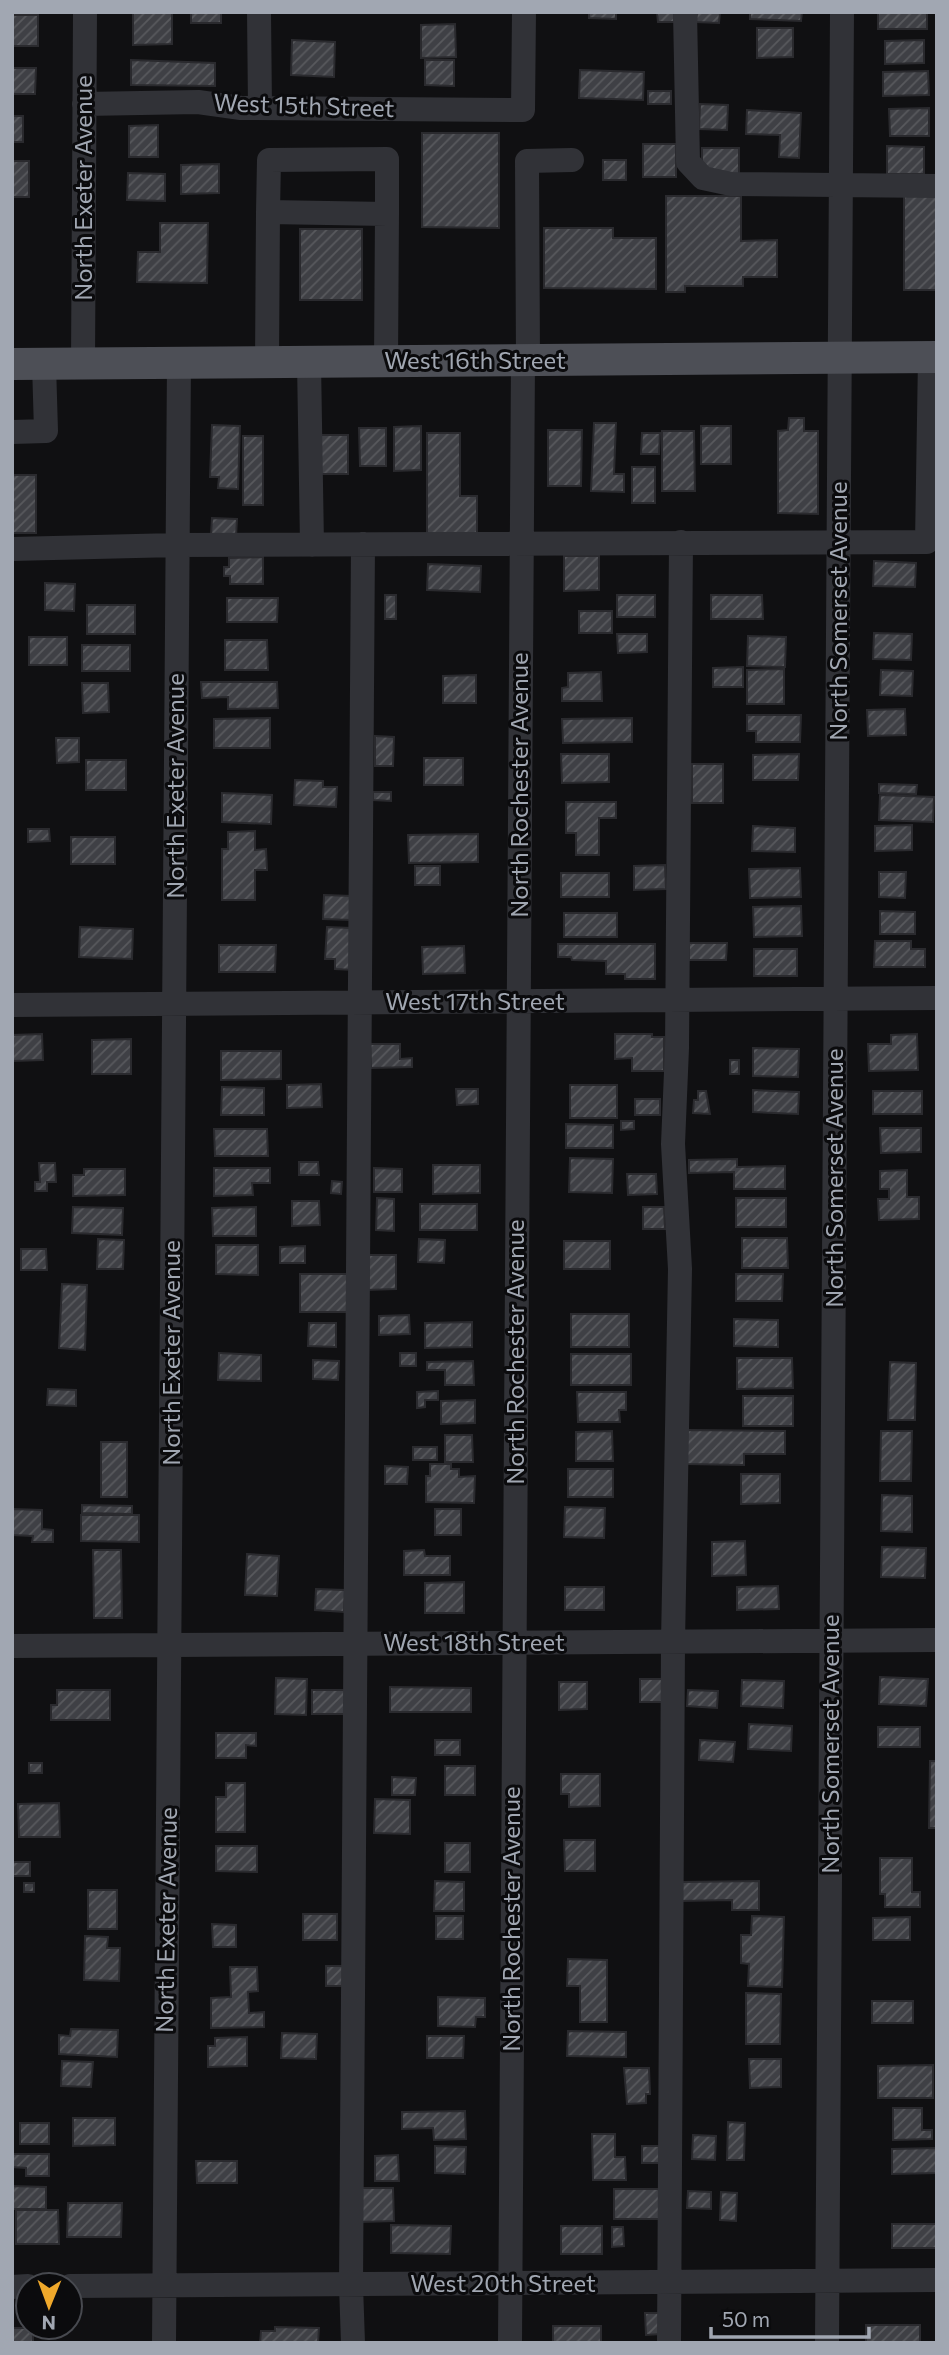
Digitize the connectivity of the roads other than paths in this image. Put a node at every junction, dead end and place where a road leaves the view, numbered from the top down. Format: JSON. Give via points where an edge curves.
{"nodes":[{"id":1,"x":85,"y":12,"type":"edge"},
{"id":2,"x":258,"y":12,"type":"edge"},
{"id":3,"x":524,"y":12,"type":"edge"},
{"id":4,"x":685,"y":12,"type":"edge"},
{"id":5,"x":842,"y":12,"type":"edge"},
{"id":6,"x":84,"y":104,"type":"junction"},
{"id":7,"x":260,"y":108,"type":"junction"},
{"id":8,"x":572,"y":160,"type":"dead end"},
{"id":9,"x":841,"y":185,"type":"junction"},
{"id":10,"x":937,"y":186,"type":"edge"},
{"id":11,"x":268,"y":212,"type":"junction"},
{"id":12,"x":387,"y":214,"type":"junction"},
{"id":13,"x":933,"y":357,"type":"edge"},
{"id":14,"x":840,"y":358,"type":"junction"},
{"id":15,"x":525,"y":361,"type":"junction"},
{"id":16,"x":267,"y":362,"type":"junction"},
{"id":17,"x":309,"y":362,"type":"junction"},
{"id":18,"x":386,"y":362,"type":"junction"},
{"id":19,"x":83,"y":363,"type":"junction"},
{"id":20,"x":179,"y":363,"type":"junction"},
{"id":21,"x":12,"y":364,"type":"edge"},
{"id":22,"x":44,"y":364,"type":"junction"},
{"id":23,"x":12,"y":432,"type":"edge"},
{"id":24,"x":839,"y":541,"type":"junction"},
{"id":25,"x":681,"y":542,"type":"junction"},
{"id":26,"x":363,"y":544,"type":"junction"},
{"id":27,"x":521,"y":544,"type":"junction"},
{"id":28,"x":177,"y":545,"type":"junction"},
{"id":29,"x":312,"y":545,"type":"junction"},
{"id":30,"x":12,"y":549,"type":"edge"},
{"id":31,"x":937,"y":998,"type":"edge"},
{"id":32,"x":836,"y":999,"type":"junction"},
{"id":33,"x":677,"y":1000,"type":"junction"},
{"id":34,"x":519,"y":1001,"type":"junction"},
{"id":35,"x":360,"y":1002,"type":"junction"},
{"id":36,"x":174,"y":1003,"type":"junction"},
{"id":37,"x":12,"y":1005,"type":"edge"},
{"id":38,"x":937,"y":1640,"type":"edge"},
{"id":39,"x":831,"y":1641,"type":"junction"},
{"id":40,"x":514,"y":1642,"type":"junction"},
{"id":41,"x":673,"y":1642,"type":"junction"},
{"id":42,"x":356,"y":1643,"type":"junction"},
{"id":43,"x":170,"y":1644,"type":"junction"},
{"id":44,"x":12,"y":1646,"type":"edge"},
{"id":45,"x":937,"y":2280,"type":"edge"},
{"id":46,"x":827,"y":2282,"type":"junction"},
{"id":47,"x":669,"y":2283,"type":"junction"},
{"id":48,"x":164,"y":2285,"type":"junction"},
{"id":49,"x":351,"y":2285,"type":"junction"},
{"id":50,"x":510,"y":2285,"type":"junction"},
{"id":51,"x":84,"y":2286,"type":"edge"},
{"id":52,"x":164,"y":2343,"type":"edge"},
{"id":53,"x":353,"y":2343,"type":"edge"},
{"id":54,"x":510,"y":2343,"type":"edge"},
{"id":55,"x":669,"y":2343,"type":"edge"},
{"id":56,"x":827,"y":2343,"type":"edge"}],
"edges":[{"from":1,"to":6,"type":"street","name":"North Exeter Avenue"},
{"from":2,"to":7,"type":"street"},
{"from":3,"to":7,"type":"street","name":"West 15th Street","via":[[523,110]]},
{"from":4,"to":9,"type":"street","via":[[688,162],[703,178],[731,184]]},
{"from":5,"to":9,"type":"street","name":"North Somerset Avenue"},
{"from":6,"to":7,"type":"street","name":"West 15th Street","via":[[198,102]]},
{"from":6,"to":19,"type":"street","name":"North Exeter Avenue"},
{"from":8,"to":15,"type":"street","name":"North Rochester Avenue","via":[[527,161]]},
{"from":9,"to":10,"type":"street"},
{"from":9,"to":14,"type":"street","name":"North Somerset Avenue"},
{"from":11,"to":12,"type":"street"},
{"from":11,"to":12,"type":"street","via":[[269,160],[387,159]]},
{"from":11,"to":16,"type":"street"},
{"from":12,"to":18,"type":"street"},
{"from":13,"to":14,"type":"main road","name":"West 16th Street"},
{"from":13,"to":24,"type":"street","via":[[927,542]]},
{"from":14,"to":15,"type":"main road","name":"West 16th Street"},
{"from":14,"to":24,"type":"street","name":"North Somerset Avenue"},
{"from":15,"to":18,"type":"main road","name":"West 16th Street"},
{"from":15,"to":27,"type":"street","name":"North Rochester Avenue"},
{"from":16,"to":17,"type":"main road","name":"West 16th Street"},
{"from":16,"to":20,"type":"main road","name":"West 16th Street"},
{"from":17,"to":18,"type":"main road","name":"West 16th Street"},
{"from":17,"to":29,"type":"street"},
{"from":19,"to":20,"type":"main road","name":"West 16th Street"},
{"from":19,"to":22,"type":"main road","name":"West 16th Street"},
{"from":20,"to":28,"type":"street","name":"North Exeter Avenue"},
{"from":21,"to":22,"type":"main road","name":"West 16th Street"},
{"from":22,"to":23,"type":"street","via":[[46,431]]},
{"from":24,"to":25,"type":"street"},
{"from":24,"to":32,"type":"street","name":"North Somerset Avenue"},
{"from":25,"to":27,"type":"street"},
{"from":25,"to":33,"type":"street"},
{"from":26,"to":27,"type":"street"},
{"from":26,"to":29,"type":"street"},
{"from":26,"to":35,"type":"street"},
{"from":27,"to":34,"type":"street","name":"North Rochester Avenue"},
{"from":28,"to":29,"type":"street"},
{"from":28,"to":30,"type":"street"},
{"from":28,"to":36,"type":"street","name":"North Exeter Avenue"},
{"from":31,"to":32,"type":"street","name":"West 17th Street"},
{"from":32,"to":33,"type":"street","name":"West 17th Street"},
{"from":32,"to":39,"type":"street","name":"North Somerset Avenue"},
{"from":33,"to":34,"type":"street","name":"West 17th Street"},
{"from":33,"to":41,"type":"street","via":[[673,1169],[680,1269]]},
{"from":34,"to":35,"type":"street","name":"West 17th Street"},
{"from":34,"to":40,"type":"street","name":"North Rochester Avenue"},
{"from":35,"to":36,"type":"street","name":"West 17th Street"},
{"from":35,"to":42,"type":"street"},
{"from":36,"to":37,"type":"street","name":"West 17th Street"},
{"from":36,"to":43,"type":"street","name":"North Exeter Avenue"},
{"from":38,"to":39,"type":"street","name":"West 18th Street"},
{"from":39,"to":41,"type":"street","name":"West 18th Street"},
{"from":39,"to":46,"type":"street","name":"North Somerset Avenue"},
{"from":40,"to":41,"type":"street","name":"West 18th Street"},
{"from":40,"to":42,"type":"street","name":"West 18th Street"},
{"from":40,"to":50,"type":"street","name":"North Rochester Avenue"},
{"from":41,"to":47,"type":"street"},
{"from":42,"to":43,"type":"street","name":"West 18th Street"},
{"from":42,"to":49,"type":"street"},
{"from":43,"to":44,"type":"street","name":"West 18th Street"},
{"from":43,"to":48,"type":"street","name":"North Exeter Avenue"},
{"from":45,"to":46,"type":"street","name":"West 20th Street"},
{"from":46,"to":47,"type":"street","name":"West 20th Street"},
{"from":46,"to":56,"type":"street","name":"North Somerset Avenue"},
{"from":47,"to":50,"type":"street","name":"West 20th Street"},
{"from":47,"to":55,"type":"street"},
{"from":48,"to":49,"type":"street","name":"West 20th Street"},
{"from":48,"to":51,"type":"street","name":"West 20th Street"},
{"from":48,"to":52,"type":"street","name":"North Exeter Avenue"},
{"from":49,"to":50,"type":"street","name":"West 20th Street"},
{"from":49,"to":53,"type":"street"},
{"from":50,"to":54,"type":"street","name":"North Rochester Avenue"}]}
